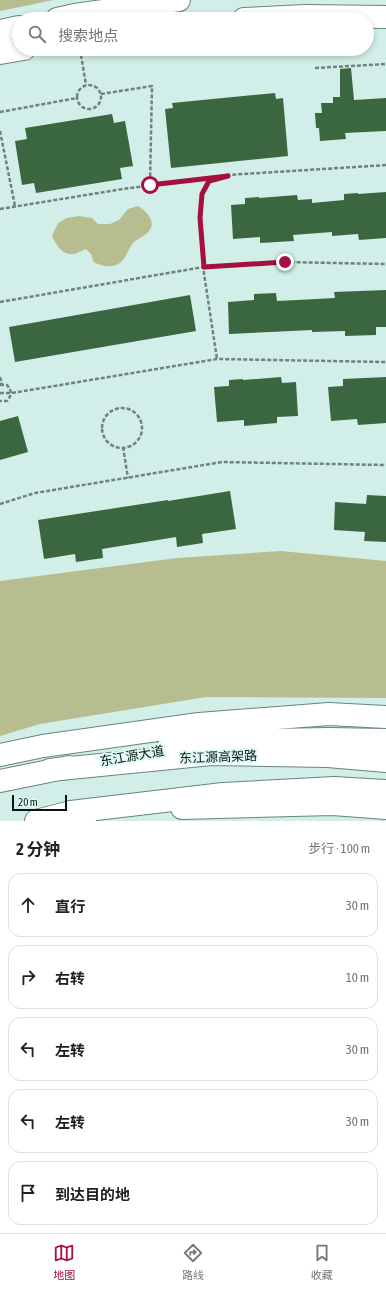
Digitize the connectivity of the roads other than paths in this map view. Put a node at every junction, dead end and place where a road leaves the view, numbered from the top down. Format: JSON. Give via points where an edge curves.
{"nodes":[{"id":1,"x":179,"y":0,"type":"edge"},
{"id":2,"x":102,"y":12,"type":"edge"},
{"id":3,"x":374,"y":17,"type":"edge"},
{"id":4,"x":386,"y":17,"type":"edge"},
{"id":5,"x":12,"y":28,"type":"edge"},
{"id":6,"x":0,"y":31,"type":"edge"},
{"id":7,"x":12,"y":51,"type":"edge"},
{"id":8,"x":0,"y":53,"type":"edge"},
{"id":9,"x":386,"y":717,"type":"edge"},
{"id":10,"x":386,"y":740,"type":"edge"},
{"id":11,"x":0,"y":755,"type":"edge"},
{"id":12,"x":386,"y":761,"type":"edge"},
{"id":13,"x":50,"y":770,"type":"junction"},
{"id":14,"x":0,"y":781,"type":"edge"},
{"id":15,"x":386,"y":791,"type":"edge"},
{"id":16,"x":386,"y":808,"type":"edge"},
{"id":17,"x":71,"y":812,"type":"junction"},
{"id":18,"x":36,"y":821,"type":"edge"}],
"edges":[{"from":1,"to":2,"type":"main road"},
{"from":3,"to":4,"type":"main road"},
{"from":5,"to":6,"type":"main road"},
{"from":7,"to":8,"type":"main road"},
{"from":9,"to":11,"type":"main road","via":[[329,714],[199,724],[43,746]]},
{"from":10,"to":13,"type":"main road","name":"东江源大道","via":[[213,742]]},
{"from":12,"to":13,"type":"main road","name":"东江源高架路","via":[[328,756],[211,754]]},
{"from":13,"to":14,"type":"main road","name":"东江源大道"},
{"from":15,"to":17,"type":"main road","via":[[334,788],[224,794]]},
{"from":16,"to":17,"type":"main road","via":[[333,804]]},
{"from":17,"to":18,"type":"main road"}]}
